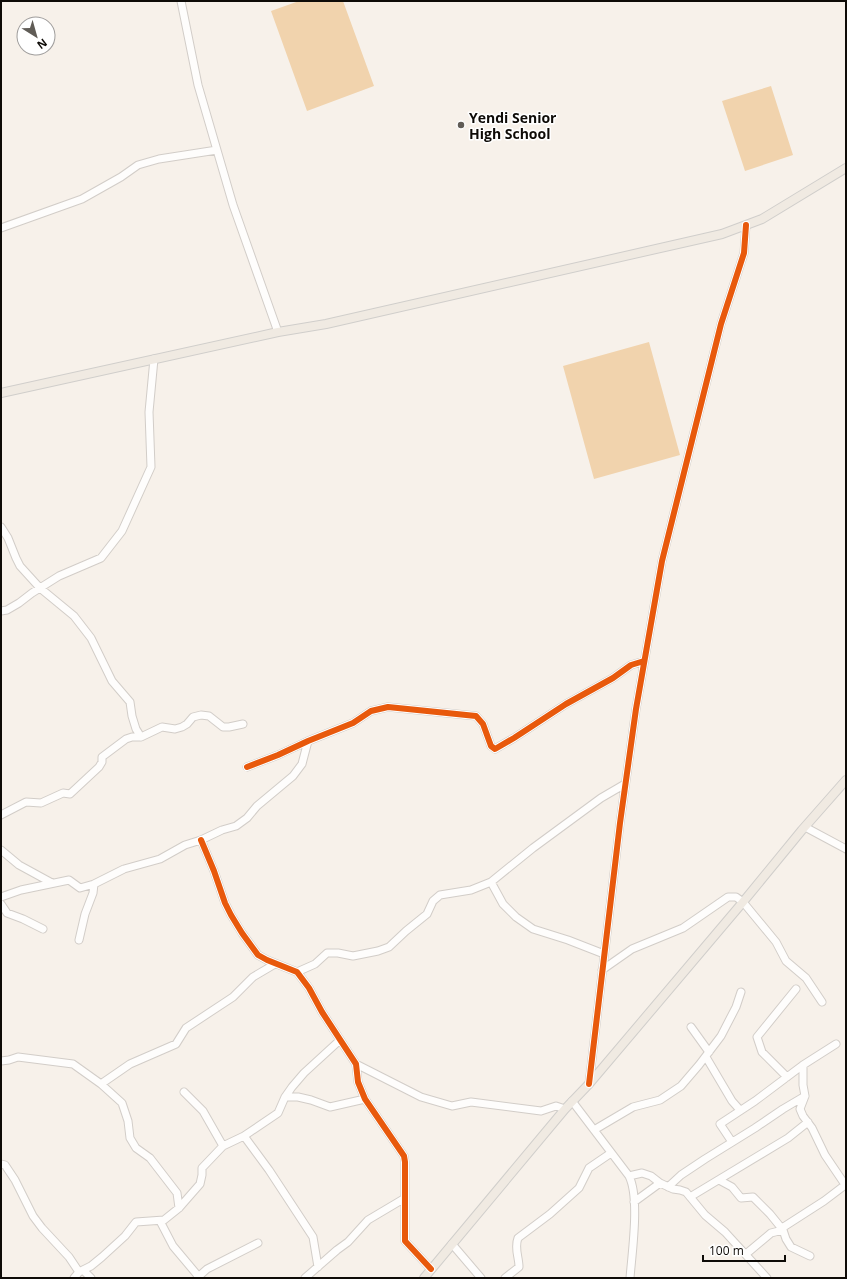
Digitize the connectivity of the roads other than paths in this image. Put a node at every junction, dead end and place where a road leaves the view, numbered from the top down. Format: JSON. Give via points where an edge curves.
{"nodes":[{"id":1,"x":181,"y":1,"type":"edge"},
{"id":2,"x":217,"y":150,"type":"junction"},
{"id":3,"x":846,"y":168,"type":"edge"},
{"id":4,"x":746,"y":225,"type":"junction"},
{"id":5,"x":1,"y":228,"type":"edge"},
{"id":6,"x":278,"y":332,"type":"junction"},
{"id":7,"x":154,"y":359,"type":"junction"},
{"id":8,"x":1,"y":393,"type":"edge"},
{"id":9,"x":1,"y":527,"type":"edge"},
{"id":10,"x":40,"y":588,"type":"junction"},
{"id":11,"x":1,"y":611,"type":"edge"},
{"id":12,"x":644,"y":661,"type":"junction"},
{"id":13,"x":243,"y":724,"type":"dead end"},
{"id":14,"x":141,"y":737,"type":"junction"},
{"id":15,"x":308,"y":741,"type":"junction"},
{"id":16,"x":247,"y":767,"type":"dead end"},
{"id":17,"x":846,"y":780,"type":"edge"},
{"id":18,"x":626,"y":784,"type":"junction"},
{"id":19,"x":1,"y":815,"type":"edge"},
{"id":20,"x":805,"y":827,"type":"junction"},
{"id":21,"x":201,"y":840,"type":"junction"},
{"id":22,"x":846,"y":849,"type":"edge"},
{"id":23,"x":1,"y":850,"type":"edge"},
{"id":24,"x":491,"y":882,"type":"junction"},
{"id":25,"x":52,"y":883,"type":"junction"},
{"id":26,"x":94,"y":884,"type":"junction"},
{"id":27,"x":1,"y":898,"type":"edge"},
{"id":28,"x":743,"y":902,"type":"junction"},
{"id":29,"x":1,"y":904,"type":"edge"},
{"id":30,"x":43,"y":929,"type":"dead end"},
{"id":31,"x":79,"y":940,"type":"dead end"},
{"id":32,"x":604,"y":954,"type":"junction"},
{"id":33,"x":275,"y":964,"type":"junction"},
{"id":34,"x":602,"y":970,"type":"junction"},
{"id":35,"x":297,"y":972,"type":"junction"},
{"id":36,"x":796,"y":989,"type":"dead end"},
{"id":37,"x":741,"y":992,"type":"dead end"},
{"id":38,"x":822,"y":1002,"type":"dead end"},
{"id":39,"x":691,"y":1027,"type":"dead end"},
{"id":40,"x":340,"y":1040,"type":"junction"},
{"id":41,"x":836,"y":1044,"type":"dead end"},
{"id":42,"x":707,"y":1054,"type":"junction"},
{"id":43,"x":1,"y":1061,"type":"edge"},
{"id":44,"x":356,"y":1064,"type":"junction"},
{"id":45,"x":803,"y":1065,"type":"junction"},
{"id":46,"x":787,"y":1077,"type":"junction"},
{"id":47,"x":101,"y":1084,"type":"junction"},
{"id":48,"x":589,"y":1084,"type":"junction"},
{"id":49,"x":184,"y":1092,"type":"dead end"},
{"id":50,"x":805,"y":1096,"type":"junction"},
{"id":51,"x":285,"y":1097,"type":"junction"},
{"id":52,"x":365,"y":1098,"type":"junction"},
{"id":53,"x":572,"y":1101,"type":"junction"},
{"id":54,"x":565,"y":1109,"type":"junction"},
{"id":55,"x":740,"y":1110,"type":"junction"},
{"id":56,"x":808,"y":1122,"type":"junction"},
{"id":57,"x":594,"y":1130,"type":"junction"},
{"id":58,"x":244,"y":1136,"type":"junction"},
{"id":59,"x":732,"y":1142,"type":"junction"},
{"id":60,"x":223,"y":1146,"type":"junction"},
{"id":61,"x":611,"y":1152,"type":"junction"},
{"id":62,"x":1,"y":1164,"type":"edge"},
{"id":63,"x":842,"y":1174,"type":"edge"},
{"id":64,"x":629,"y":1176,"type":"junction"},
{"id":65,"x":719,"y":1180,"type":"junction"},
{"id":66,"x":660,"y":1183,"type":"junction"},
{"id":67,"x":846,"y":1186,"type":"edge"},
{"id":68,"x":668,"y":1187,"type":"junction"},
{"id":69,"x":690,"y":1197,"type":"junction"},
{"id":70,"x":404,"y":1198,"type":"junction"},
{"id":71,"x":634,"y":1202,"type":"junction"},
{"id":72,"x":179,"y":1208,"type":"junction"},
{"id":73,"x":160,"y":1221,"type":"junction"},
{"id":74,"x":783,"y":1229,"type":"junction"},
{"id":75,"x":258,"y":1243,"type":"dead end"},
{"id":76,"x":452,"y":1244,"type":"junction"},
{"id":77,"x":746,"y":1254,"type":"junction"},
{"id":78,"x":810,"y":1256,"type":"dead end"},
{"id":79,"x":318,"y":1267,"type":"junction"},
{"id":80,"x":431,"y":1270,"type":"junction"},
{"id":81,"x":81,"y":1271,"type":"junction"},
{"id":82,"x":198,"y":1277,"type":"edge"},
{"id":83,"x":74,"y":1278,"type":"edge"},
{"id":84,"x":91,"y":1278,"type":"edge"},
{"id":85,"x":305,"y":1278,"type":"edge"},
{"id":86,"x":424,"y":1278,"type":"edge"},
{"id":87,"x":481,"y":1278,"type":"edge"},
{"id":88,"x":505,"y":1278,"type":"edge"},
{"id":89,"x":630,"y":1278,"type":"edge"},
{"id":90,"x":767,"y":1278,"type":"edge"}],
"edges":[{"from":1,"to":2,"type":"street","via":[[198,86]]},
{"from":2,"to":5,"type":"street","via":[[138,165],[82,199]]},
{"from":2,"to":6,"type":"street","via":[[233,205]]},
{"from":3,"to":4,"type":"main road","via":[[762,219]]},
{"from":4,"to":6,"type":"main road","via":[[690,242],[326,324]]},
{"from":4,"to":12,"type":"street","via":[[744,253],[721,324],[662,561]]},
{"from":6,"to":7,"type":"main road"},
{"from":7,"to":8,"type":"main road"},
{"from":7,"to":10,"type":"street","via":[[149,412],[150,467],[122,531],[101,558],[59,576]]},
{"from":9,"to":10,"type":"street","via":[[20,566]]},
{"from":10,"to":11,"type":"street","via":[[19,603]]},
{"from":10,"to":14,"type":"street","via":[[74,616],[91,638],[112,681],[130,702],[136,729]]},
{"from":12,"to":15,"type":"street","via":[[631,665],[494,749],[483,724],[476,716],[388,707],[371,711],[353,723]]},
{"from":12,"to":18,"type":"street"},
{"from":13,"to":14,"type":"street","via":[[223,727],[209,716],[201,715],[194,717],[182,727],[162,727]]},
{"from":14,"to":19,"type":"street","via":[[126,739],[102,757],[99,767],[70,794],[63,793],[40,803],[26,802]]},
{"from":15,"to":16,"type":"street","via":[[278,756]]},
{"from":15,"to":21,"type":"street","via":[[302,764],[293,776],[236,826]]},
{"from":17,"to":20,"type":"main road"},
{"from":18,"to":24,"type":"street","via":[[601,798]]},
{"from":18,"to":32,"type":"street"},
{"from":20,"to":22,"type":"street"},
{"from":20,"to":28,"type":"main road"},
{"from":21,"to":26,"type":"street","via":[[160,859],[124,869]]},
{"from":21,"to":33,"type":"street","via":[[231,915],[258,954]]},
{"from":23,"to":25,"type":"street","via":[[19,865]]},
{"from":24,"to":32,"type":"street","via":[[503,904],[516,917],[533,928]]},
{"from":24,"to":35,"type":"street","via":[[472,890],[440,895],[433,901],[427,914],[389,947],[353,956],[327,953],[315,964]]},
{"from":25,"to":26,"type":"street","via":[[69,880],[80,888]]},
{"from":25,"to":27,"type":"street","via":[[21,890]]},
{"from":26,"to":31,"type":"street"},
{"from":28,"to":34,"type":"street","via":[[736,897],[728,897],[683,928],[632,949]]},
{"from":28,"to":38,"type":"street","via":[[776,942],[786,961],[806,978]]},
{"from":28,"to":48,"type":"main road"},
{"from":29,"to":30,"type":"street","via":[[7,913]]},
{"from":32,"to":34,"type":"street"},
{"from":33,"to":35,"type":"street"},
{"from":33,"to":47,"type":"street","via":[[253,977],[234,997],[186,1028],[176,1044],[130,1064]]},
{"from":34,"to":48,"type":"street"},
{"from":35,"to":40,"type":"street","via":[[310,988]]},
{"from":36,"to":46,"type":"street","via":[[757,1037],[762,1052]]},
{"from":37,"to":42,"type":"street","via":[[721,1036]]},
{"from":39,"to":42,"type":"street"},
{"from":40,"to":44,"type":"street"},
{"from":40,"to":51,"type":"street","via":[[304,1073]]},
{"from":41,"to":45,"type":"street"},
{"from":42,"to":55,"type":"street","via":[[732,1101]]},
{"from":42,"to":57,"type":"street","via":[[681,1086],[660,1100],[633,1107]]},
{"from":43,"to":47,"type":"street","via":[[18,1057],[73,1064]]},
{"from":44,"to":52,"type":"street","via":[[358,1082]]},
{"from":44,"to":54,"type":"street","via":[[421,1096],[452,1106],[471,1102],[542,1111],[556,1106]]},
{"from":45,"to":46,"type":"street"},
{"from":45,"to":50,"type":"street"},
{"from":46,"to":55,"type":"street"},
{"from":47,"to":72,"type":"street","via":[[122,1103],[130,1138],[136,1148],[150,1158],[177,1193]]},
{"from":48,"to":53,"type":"main road"},
{"from":49,"to":60,"type":"street","via":[[203,1111]]},
{"from":50,"to":56,"type":"street","via":[[800,1109]]},
{"from":50,"to":59,"type":"street"},
{"from":51,"to":52,"type":"street","via":[[312,1100],[330,1108]]},
{"from":51,"to":58,"type":"street","via":[[278,1112]]},
{"from":52,"to":70,"type":"street","via":[[404,1156]]},
{"from":53,"to":54,"type":"main road"},
{"from":53,"to":57,"type":"street"},
{"from":54,"to":76,"type":"main road"},
{"from":55,"to":59,"type":"street","via":[[720,1124]]},
{"from":56,"to":63,"type":"street","via":[[825,1155]]},
{"from":56,"to":65,"type":"street","via":[[788,1138]]},
{"from":57,"to":61,"type":"street"},
{"from":58,"to":60,"type":"street"},
{"from":58,"to":79,"type":"street","via":[[314,1238]]},
{"from":59,"to":68,"type":"street","via":[[681,1175]]},
{"from":60,"to":72,"type":"street","via":[[202,1168],[200,1184]]},
{"from":61,"to":64,"type":"street"},
{"from":61,"to":88,"type":"street","via":[[589,1168],[579,1188],[518,1238],[516,1250],[519,1266]]},
{"from":62,"to":81,"type":"street","via":[[5,1165],[42,1228]]},
{"from":63,"to":67,"type":"street"},
{"from":64,"to":66,"type":"street","via":[[642,1173]]},
{"from":64,"to":71,"type":"street","via":[[633,1184]]},
{"from":65,"to":69,"type":"street"},
{"from":65,"to":74,"type":"street","via":[[732,1188],[740,1198],[753,1197]]},
{"from":66,"to":68,"type":"street"},
{"from":66,"to":71,"type":"street"},
{"from":67,"to":74,"type":"street"},
{"from":68,"to":69,"type":"street","via":[[686,1192]]},
{"from":69,"to":77,"type":"street"},
{"from":70,"to":79,"type":"street","via":[[368,1220],[348,1242]]},
{"from":70,"to":80,"type":"street","via":[[406,1240]]},
{"from":71,"to":89,"type":"street"},
{"from":72,"to":73,"type":"street"},
{"from":73,"to":81,"type":"street","via":[[136,1222],[102,1257]]},
{"from":73,"to":82,"type":"street","via":[[173,1246]]},
{"from":74,"to":77,"type":"street","via":[[771,1233]]},
{"from":74,"to":78,"type":"street","via":[[791,1247]]},
{"from":75,"to":82,"type":"street","via":[[207,1269]]},
{"from":76,"to":80,"type":"main road"},
{"from":76,"to":87,"type":"street"},
{"from":77,"to":90,"type":"street"},
{"from":79,"to":85,"type":"street"},
{"from":80,"to":86,"type":"main road"},
{"from":81,"to":83,"type":"street"},
{"from":81,"to":84,"type":"street"}]}
